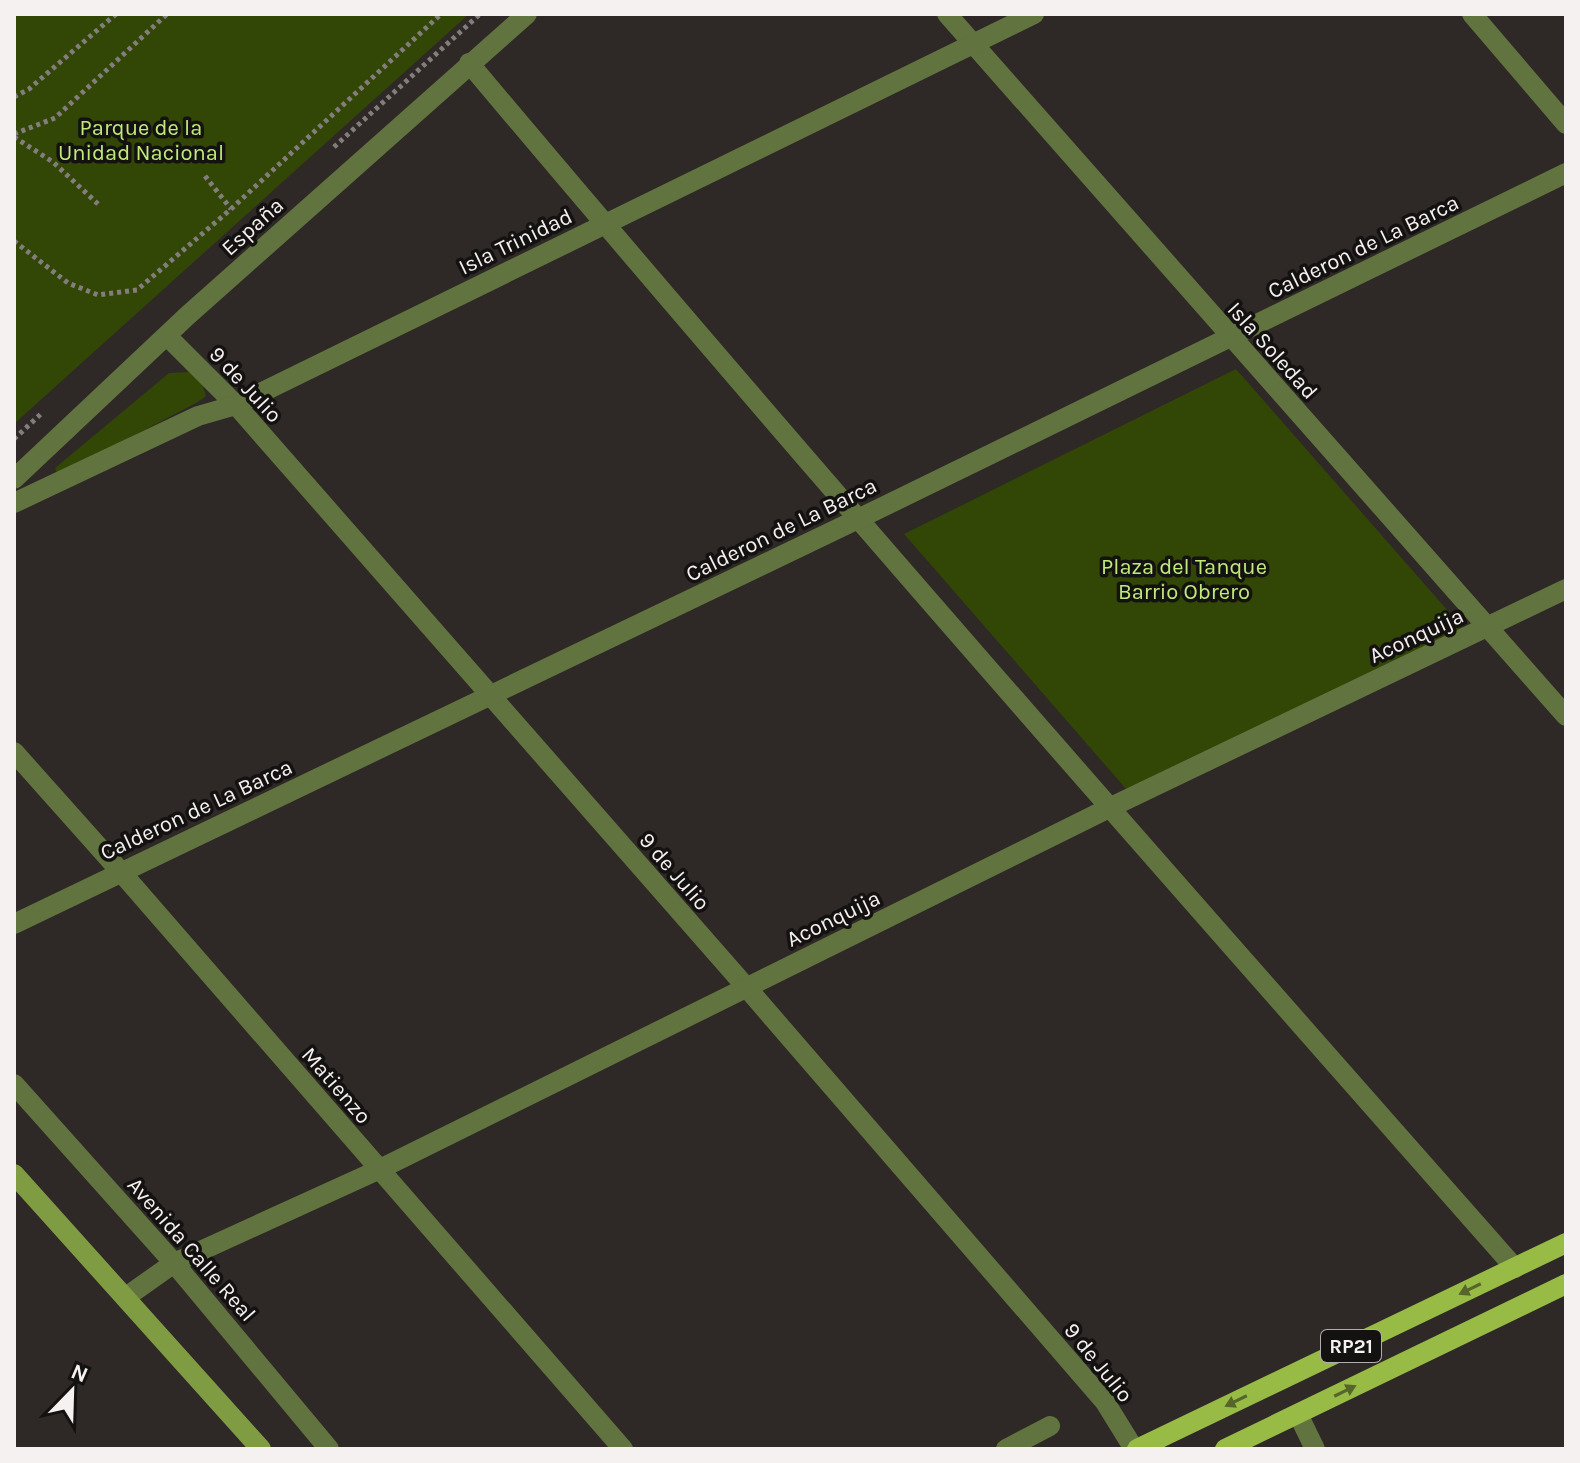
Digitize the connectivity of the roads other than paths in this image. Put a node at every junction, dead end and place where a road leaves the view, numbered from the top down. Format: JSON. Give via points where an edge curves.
{"nodes":[{"id":1,"x":527,"y":14,"type":"edge"},
{"id":2,"x":947,"y":14,"type":"edge"},
{"id":3,"x":1034,"y":14,"type":"edge"},
{"id":4,"x":1472,"y":14,"type":"edge"},
{"id":5,"x":973,"y":44,"type":"junction"},
{"id":6,"x":469,"y":63,"type":"junction"},
{"id":7,"x":1566,"y":124,"type":"edge"},
{"id":8,"x":1566,"y":173,"type":"edge"},
{"id":9,"x":604,"y":224,"type":"junction"},
{"id":10,"x":167,"y":336,"type":"junction"},
{"id":11,"x":1231,"y":338,"type":"junction"},
{"id":12,"x":236,"y":405,"type":"junction"},
{"id":13,"x":14,"y":479,"type":"edge"},
{"id":14,"x":14,"y":503,"type":"edge"},
{"id":15,"x":858,"y":519,"type":"junction"},
{"id":16,"x":1566,"y":589,"type":"edge"},
{"id":17,"x":1489,"y":627,"type":"junction"},
{"id":18,"x":489,"y":696,"type":"junction"},
{"id":19,"x":1566,"y":716,"type":"edge"},
{"id":20,"x":14,"y":752,"type":"edge"},
{"id":21,"x":1109,"y":808,"type":"junction"},
{"id":22,"x":121,"y":872,"type":"junction"},
{"id":23,"x":14,"y":924,"type":"edge"},
{"id":24,"x":747,"y":988,"type":"junction"},
{"id":25,"x":14,"y":1084,"type":"edge"},
{"id":26,"x":378,"y":1170,"type":"junction"},
{"id":27,"x":16,"y":1179,"type":"edge"},
{"id":28,"x":1566,"y":1243,"type":"edge"},
{"id":29,"x":174,"y":1263,"type":"junction"},
{"id":30,"x":1515,"y":1268,"type":"junction"},
{"id":31,"x":1566,"y":1284,"type":"edge"},
{"id":32,"x":126,"y":1297,"type":"junction"},
{"id":33,"x":1298,"y":1414,"type":"junction"},
{"id":34,"x":1050,"y":1426,"type":"dead end"},
{"id":35,"x":261,"y":1449,"type":"edge"},
{"id":36,"x":329,"y":1449,"type":"edge"},
{"id":37,"x":623,"y":1449,"type":"edge"},
{"id":38,"x":1006,"y":1449,"type":"edge"},
{"id":39,"x":1135,"y":1449,"type":"edge"},
{"id":40,"x":1225,"y":1449,"type":"edge"},
{"id":41,"x":1315,"y":1449,"type":"edge"}],
"edges":[{"from":1,"to":6,"type":"street","name":"España"},
{"from":2,"to":5,"type":"street","name":"Isla Soledad"},
{"from":3,"to":5,"type":"street","name":"Isla Trinidad"},
{"from":4,"to":7,"type":"street"},
{"from":5,"to":9,"type":"street","name":"Isla Trinidad"},
{"from":5,"to":11,"type":"street","name":"Isla Soledad"},
{"from":6,"to":9,"type":"street"},
{"from":6,"to":10,"type":"street","name":"España"},
{"from":8,"to":11,"type":"street","name":"Calderon de La Barca"},
{"from":9,"to":12,"type":"street","name":"Isla Trinidad"},
{"from":9,"to":15,"type":"street"},
{"from":10,"to":12,"type":"street","name":"9 de Julio"},
{"from":10,"to":13,"type":"street","name":"España"},
{"from":11,"to":15,"type":"street","name":"Calderon de La Barca"},
{"from":11,"to":17,"type":"street","name":"Isla Soledad"},
{"from":12,"to":14,"type":"street","name":"Isla Trinidad","via":[[198,416]]},
{"from":12,"to":18,"type":"street","name":"9 de Julio"},
{"from":15,"to":18,"type":"street","name":"Calderon de La Barca"},
{"from":15,"to":21,"type":"street"},
{"from":16,"to":17,"type":"street","name":"Aconquija"},
{"from":17,"to":19,"type":"street","name":"Isla Soledad"},
{"from":17,"to":21,"type":"street","name":"Aconquija"},
{"from":18,"to":22,"type":"street","name":"Calderon de La Barca"},
{"from":18,"to":24,"type":"street","name":"9 de Julio"},
{"from":20,"to":22,"type":"street","name":"Matienzo"},
{"from":21,"to":24,"type":"street","name":"Aconquija"},
{"from":21,"to":30,"type":"street"},
{"from":22,"to":23,"type":"street","name":"Calderon de La Barca"},
{"from":22,"to":26,"type":"street","name":"Matienzo"},
{"from":24,"to":26,"type":"street","name":"Aconquija"},
{"from":24,"to":39,"type":"street","name":"9 de Julio","via":[[1105,1402]]},
{"from":25,"to":29,"type":"street","name":"Avenida Calle Real"},
{"from":26,"to":29,"type":"street","name":"Aconquija"},
{"from":26,"to":37,"type":"street","name":"Matienzo"},
{"from":27,"to":32,"type":"main road"},
{"from":28,"to":30,"type":"main road","number":"RP21"},
{"from":29,"to":32,"type":"street","name":"Aconquija"},
{"from":29,"to":36,"type":"street","name":"Avenida Calle Real"},
{"from":30,"to":39,"type":"main road","number":"RP21","one_way":true},
{"from":33,"to":31,"type":"main road","number":"RP21","one_way":true},
{"from":32,"to":35,"type":"main road"},
{"from":33,"to":40,"type":"main road","number":"RP21"},
{"from":33,"to":41,"type":"street"},
{"from":34,"to":38,"type":"street"}]}
